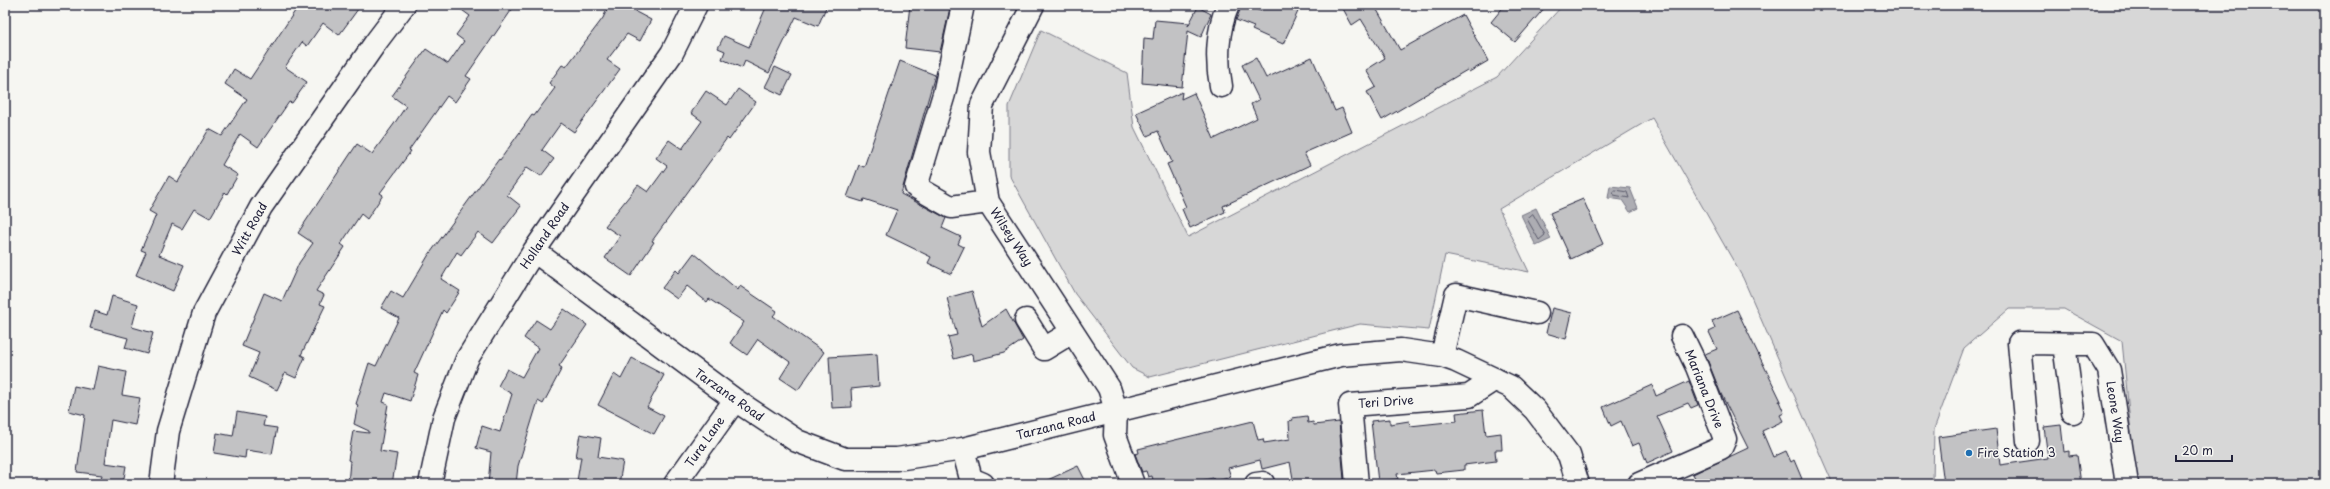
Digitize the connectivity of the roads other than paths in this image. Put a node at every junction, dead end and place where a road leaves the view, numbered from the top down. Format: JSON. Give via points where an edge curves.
{"nodes":[{"id":1,"x":404,"y":5,"type":"edge"},
{"id":2,"x":696,"y":5,"type":"edge"},
{"id":3,"x":1034,"y":5,"type":"edge"},
{"id":4,"x":1228,"y":5,"type":"edge"},
{"id":5,"x":962,"y":10,"type":"dead end"},
{"id":6,"x":1221,"y":86,"type":"dead end"},
{"id":7,"x":988,"y":202,"type":"junction"},
{"id":8,"x":534,"y":251,"type":"junction"},
{"id":9,"x":1537,"y":313,"type":"dead end"},
{"id":10,"x":1026,"y":320,"type":"dead end"},
{"id":11,"x":1072,"y":332,"type":"junction"},
{"id":12,"x":1682,"y":336,"type":"dead end"},
{"id":13,"x":2064,"y":344,"type":"junction"},
{"id":14,"x":1442,"y":356,"type":"junction"},
{"id":15,"x":1495,"y":379,"type":"junction"},
{"id":16,"x":735,"y":400,"type":"junction"},
{"id":17,"x":1116,"y":410,"type":"junction"},
{"id":18,"x":2073,"y":412,"type":"dead end"},
{"id":19,"x":2028,"y":441,"type":"dead end"},
{"id":20,"x":962,"y":449,"type":"junction"},
{"id":21,"x":161,"y":484,"type":"edge"},
{"id":22,"x":430,"y":484,"type":"edge"},
{"id":23,"x":675,"y":484,"type":"edge"},
{"id":24,"x":983,"y":484,"type":"edge"},
{"id":25,"x":1132,"y":484,"type":"edge"},
{"id":26,"x":1357,"y":484,"type":"edge"},
{"id":27,"x":1578,"y":484,"type":"edge"},
{"id":28,"x":1639,"y":484,"type":"edge"},
{"id":29,"x":2127,"y":484,"type":"edge"}],
"edges":[{"from":1,"to":21,"type":"street","name":"Witt Road","via":[[261,207],[204,313],[168,431]]},
{"from":2,"to":8,"type":"street","name":"Holland Road","via":[[672,53]]},
{"from":3,"to":7,"type":"street","name":"Wilsey Way","via":[[982,105],[979,152]]},
{"from":4,"to":6,"type":"street","via":[[1221,20],[1217,67]]},
{"from":5,"to":7,"type":"street","via":[[944,94],[916,187],[951,207]]},
{"from":7,"to":11,"type":"street","name":"Wilsey Way"},
{"from":8,"to":16,"type":"street","name":"Tarzana Road"},
{"from":8,"to":22,"type":"street","name":"Holland Road","via":[[467,359],[444,418]]},
{"from":9,"to":14,"type":"street","via":[[1456,296]]},
{"from":10,"to":11,"type":"street","via":[[1044,349]]},
{"from":11,"to":17,"type":"street","name":"Wilsey Way","via":[[1109,388]]},
{"from":12,"to":28,"type":"street","name":"Mariana Drive","via":[[1697,367],[1725,440],[1721,448]]},
{"from":13,"to":18,"type":"street"},
{"from":13,"to":19,"type":"street","via":[[2018,343]]},
{"from":13,"to":29,"type":"street","name":"Leone Way","via":[[2093,344],[2109,370]]},
{"from":14,"to":15,"type":"street","name":"Tarzana Road"},
{"from":14,"to":17,"type":"street","name":"Tarzana Road","via":[[1401,350],[1341,355]]},
{"from":15,"to":26,"type":"street","name":"Teri Drive","via":[[1469,396],[1350,405]]},
{"from":15,"to":27,"type":"street","name":"Tarzana Road","via":[[1511,387],[1535,410],[1569,455]]},
{"from":16,"to":20,"type":"street","name":"Tarzana Road","via":[[796,441],[846,458],[897,459]]},
{"from":16,"to":23,"type":"street","name":"Tura Lane"},
{"from":17,"to":20,"type":"street","name":"Tarzana Road"},
{"from":17,"to":25,"type":"street","name":"Wilsey Way","via":[[1115,435]]},
{"from":20,"to":24,"type":"street","via":[[971,479]]}]}
